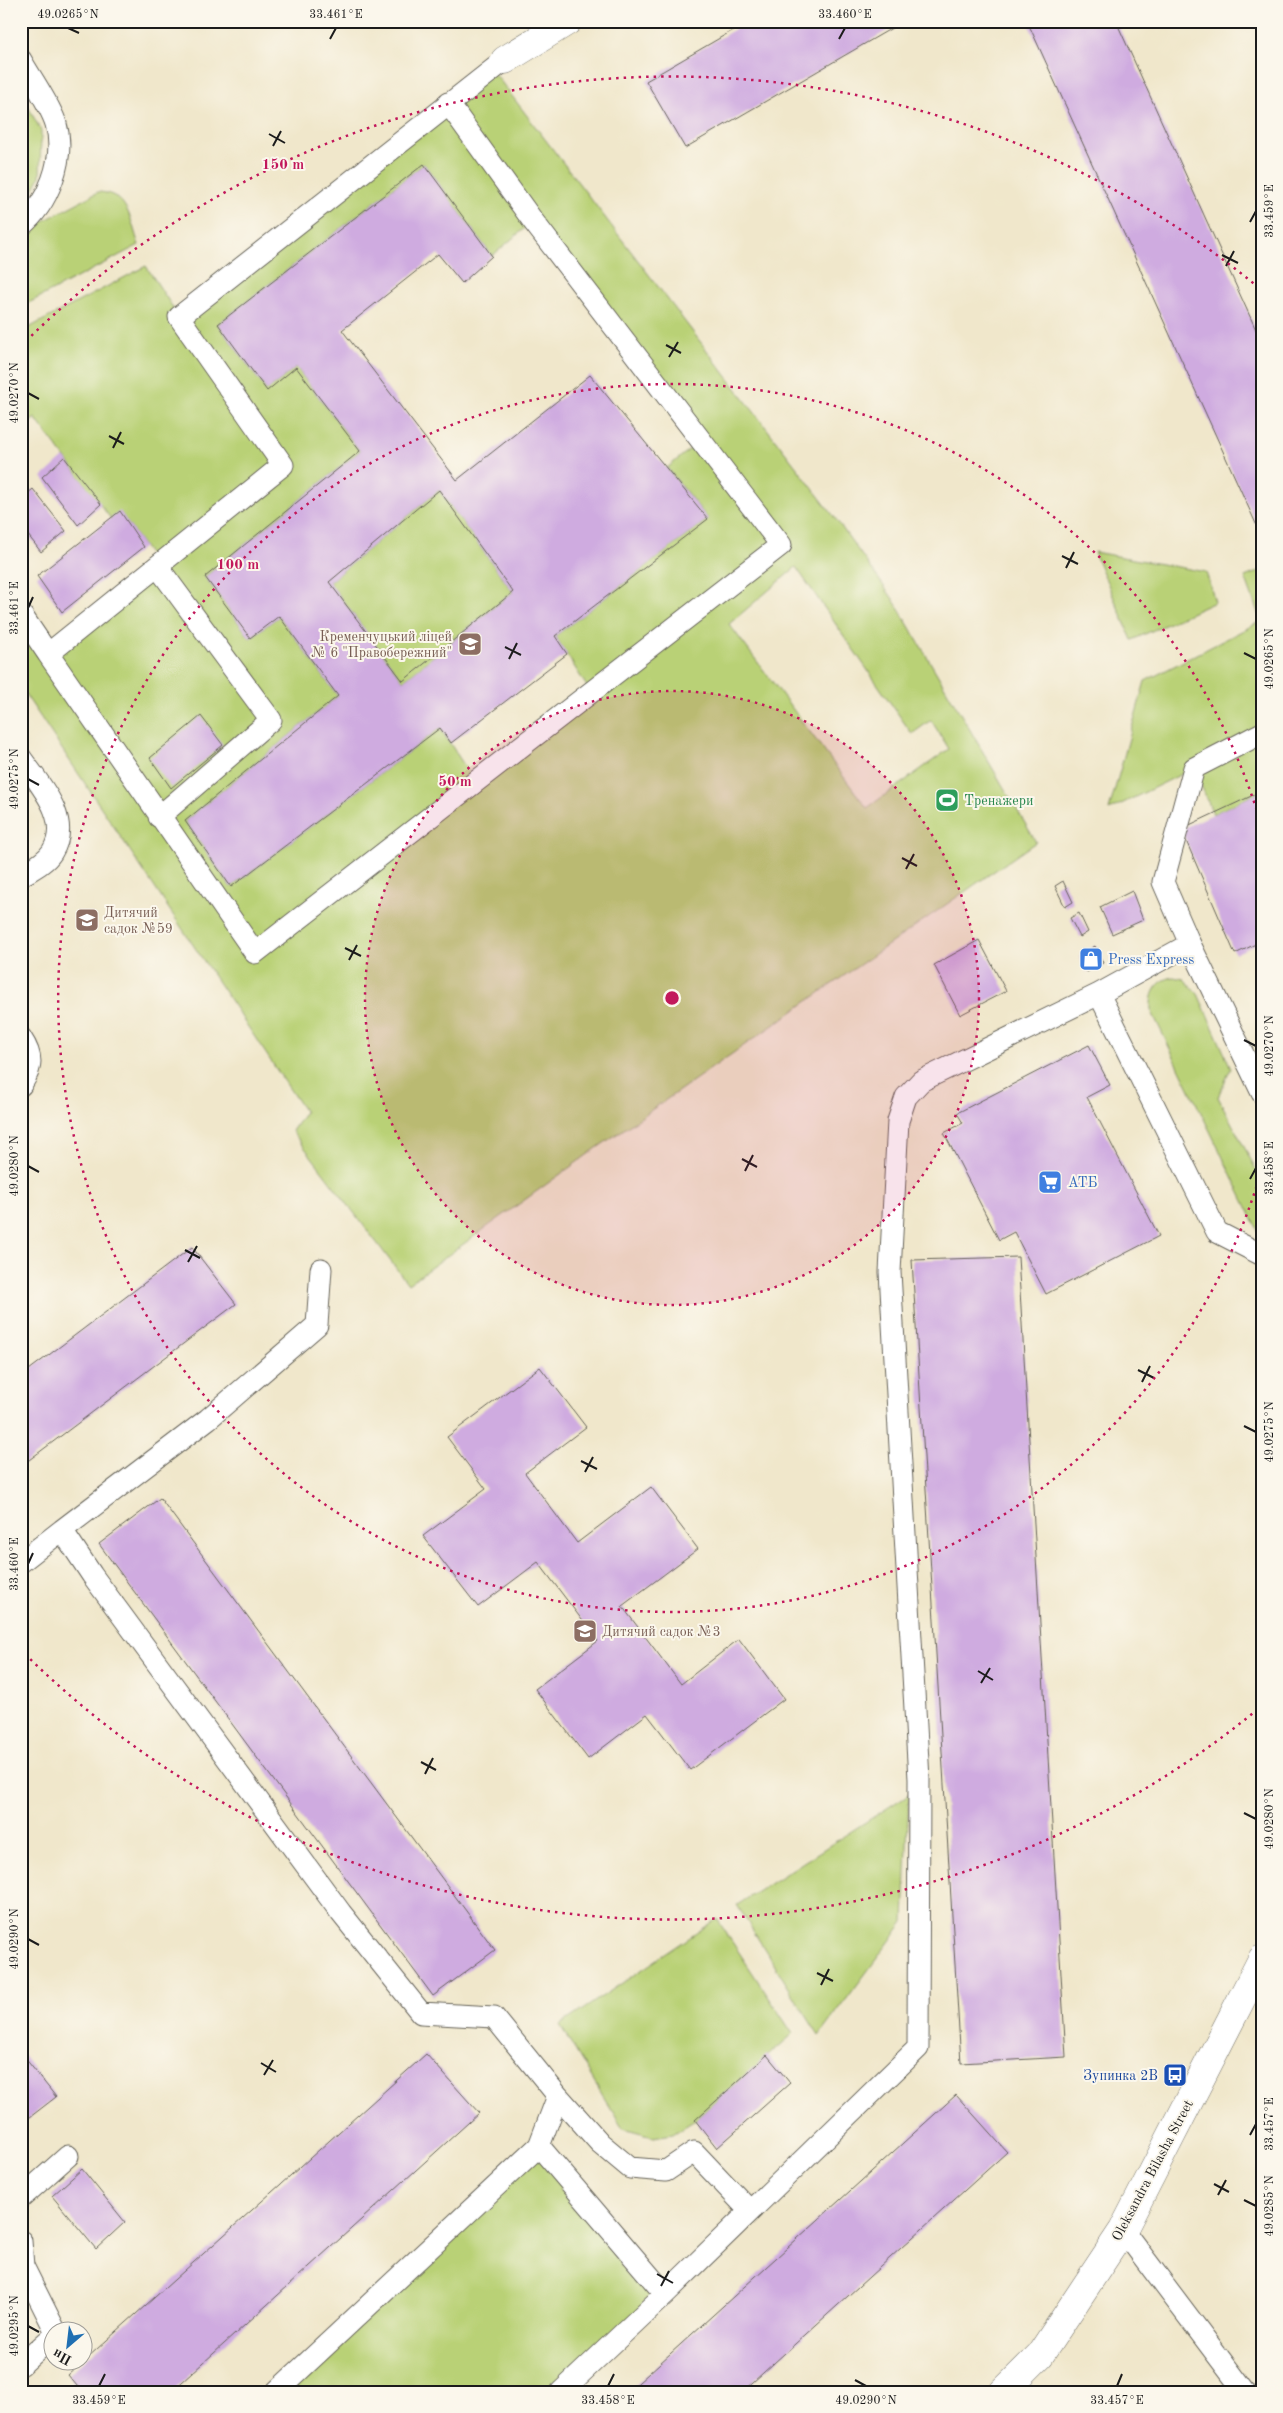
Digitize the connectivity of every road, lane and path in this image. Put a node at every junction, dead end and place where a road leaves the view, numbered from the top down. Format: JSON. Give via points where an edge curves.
{"nodes":[{"id":1,"x":568,"y":21,"type":"edge"},
{"id":2,"x":21,"y":60,"type":"edge"},
{"id":3,"x":505,"y":60,"type":"joint"},
{"id":4,"x":448,"y":103,"type":"junction"},
{"id":5,"x":21,"y":226,"type":"edge"},
{"id":6,"x":158,"y":567,"type":"junction"},
{"id":7,"x":21,"y":614,"type":"edge"},
{"id":8,"x":48,"y":654,"type":"junction"},
{"id":9,"x":1262,"y":733,"type":"edge"},
{"id":10,"x":21,"y":758,"type":"edge"},
{"id":11,"x":159,"y":817,"type":"junction"},
{"id":12,"x":21,"y":876,"type":"edge"},
{"id":13,"x":1190,"y":944,"type":"junction"},
{"id":14,"x":1099,"y":994,"type":"junction"},
{"id":15,"x":21,"y":1038,"type":"edge"},
{"id":16,"x":21,"y":1085,"type":"edge"},
{"id":17,"x":1262,"y":1093,"type":"edge"},
{"id":18,"x":1262,"y":1255,"type":"edge"},
{"id":19,"x":321,"y":1269,"type":"dead end"},
{"id":20,"x":62,"y":1530,"type":"junction"},
{"id":21,"x":21,"y":1562,"type":"edge"},
{"id":22,"x":1262,"y":1959,"type":"edge"},
{"id":23,"x":558,"y":2096,"type":"junction"},
{"id":24,"x":539,"y":2146,"type":"junction"},
{"id":25,"x":68,"y":2156,"type":"dead end"},
{"id":26,"x":21,"y":2198,"type":"edge"},
{"id":27,"x":750,"y":2211,"type":"junction"},
{"id":28,"x":1123,"y":2230,"type":"junction"},
{"id":29,"x":21,"y":2241,"type":"edge"},
{"id":30,"x":664,"y":2294,"type":"junction"},
{"id":31,"x":50,"y":2320,"type":"edge"},
{"id":32,"x":42,"y":2346,"type":"edge"},
{"id":33,"x":21,"y":2366,"type":"edge"},
{"id":34,"x":276,"y":2392,"type":"edge"},
{"id":35,"x":561,"y":2392,"type":"edge"},
{"id":36,"x":1004,"y":2392,"type":"edge"},
{"id":37,"x":1245,"y":2392,"type":"edge"}],
"edges":[{"from":1,"to":3,"type":"street"},
{"from":2,"to":5,"type":"lane","via":[[56,123],[60,144],[56,168],[46,194],[32,217]]},
{"from":3,"to":4,"type":"lane"},
{"from":4,"to":6,"type":"lane","via":[[179,317],[283,465]]},
{"from":4,"to":11,"type":"lane","via":[[533,220],[781,545],[255,953]]},
{"from":6,"to":8,"type":"lane"},
{"from":6,"to":11,"type":"lane","via":[[271,720]]},
{"from":7,"to":8,"type":"lane"},
{"from":8,"to":11,"type":"lane"},
{"from":9,"to":13,"type":"lane","via":[[1194,768],[1163,882]]},
{"from":10,"to":12,"type":"lane","via":[[55,809],[58,826],[52,852]]},
{"from":13,"to":14,"type":"lane"},
{"from":13,"to":17,"type":"lane"},
{"from":14,"to":18,"type":"lane","via":[[1217,1232]]},
{"from":14,"to":27,"type":"lane","via":[[921,1081],[906,1097],[898,1121],[890,1272],[919,1779],[918,2048]]},
{"from":15,"to":16,"type":"lane","via":[[30,1051],[30,1065]]},
{"from":19,"to":20,"type":"lane","via":[[318,1325],[208,1419]]},
{"from":20,"to":21,"type":"lane"},
{"from":20,"to":23,"type":"lane","via":[[341,1913],[421,2013],[494,2017]]},
{"from":22,"to":28,"type":"street","name":"Oleksandra Bilasha Street"},
{"from":23,"to":24,"type":"lane"},
{"from":23,"to":27,"type":"lane","via":[[600,2143],[630,2168],[666,2171],[694,2152]]},
{"from":24,"to":30,"type":"lane"},
{"from":24,"to":34,"type":"lane"},
{"from":25,"to":26,"type":"lane"},
{"from":27,"to":30,"type":"lane"},
{"from":28,"to":36,"type":"street","name":"Oleksandra Bilasha Street","via":[[1040,2355]]},
{"from":28,"to":37,"type":"lane"},
{"from":29,"to":31,"type":"lane","via":[[23,2266]]},
{"from":30,"to":35,"type":"lane"},
{"from":32,"to":33,"type":"lane"}]}
